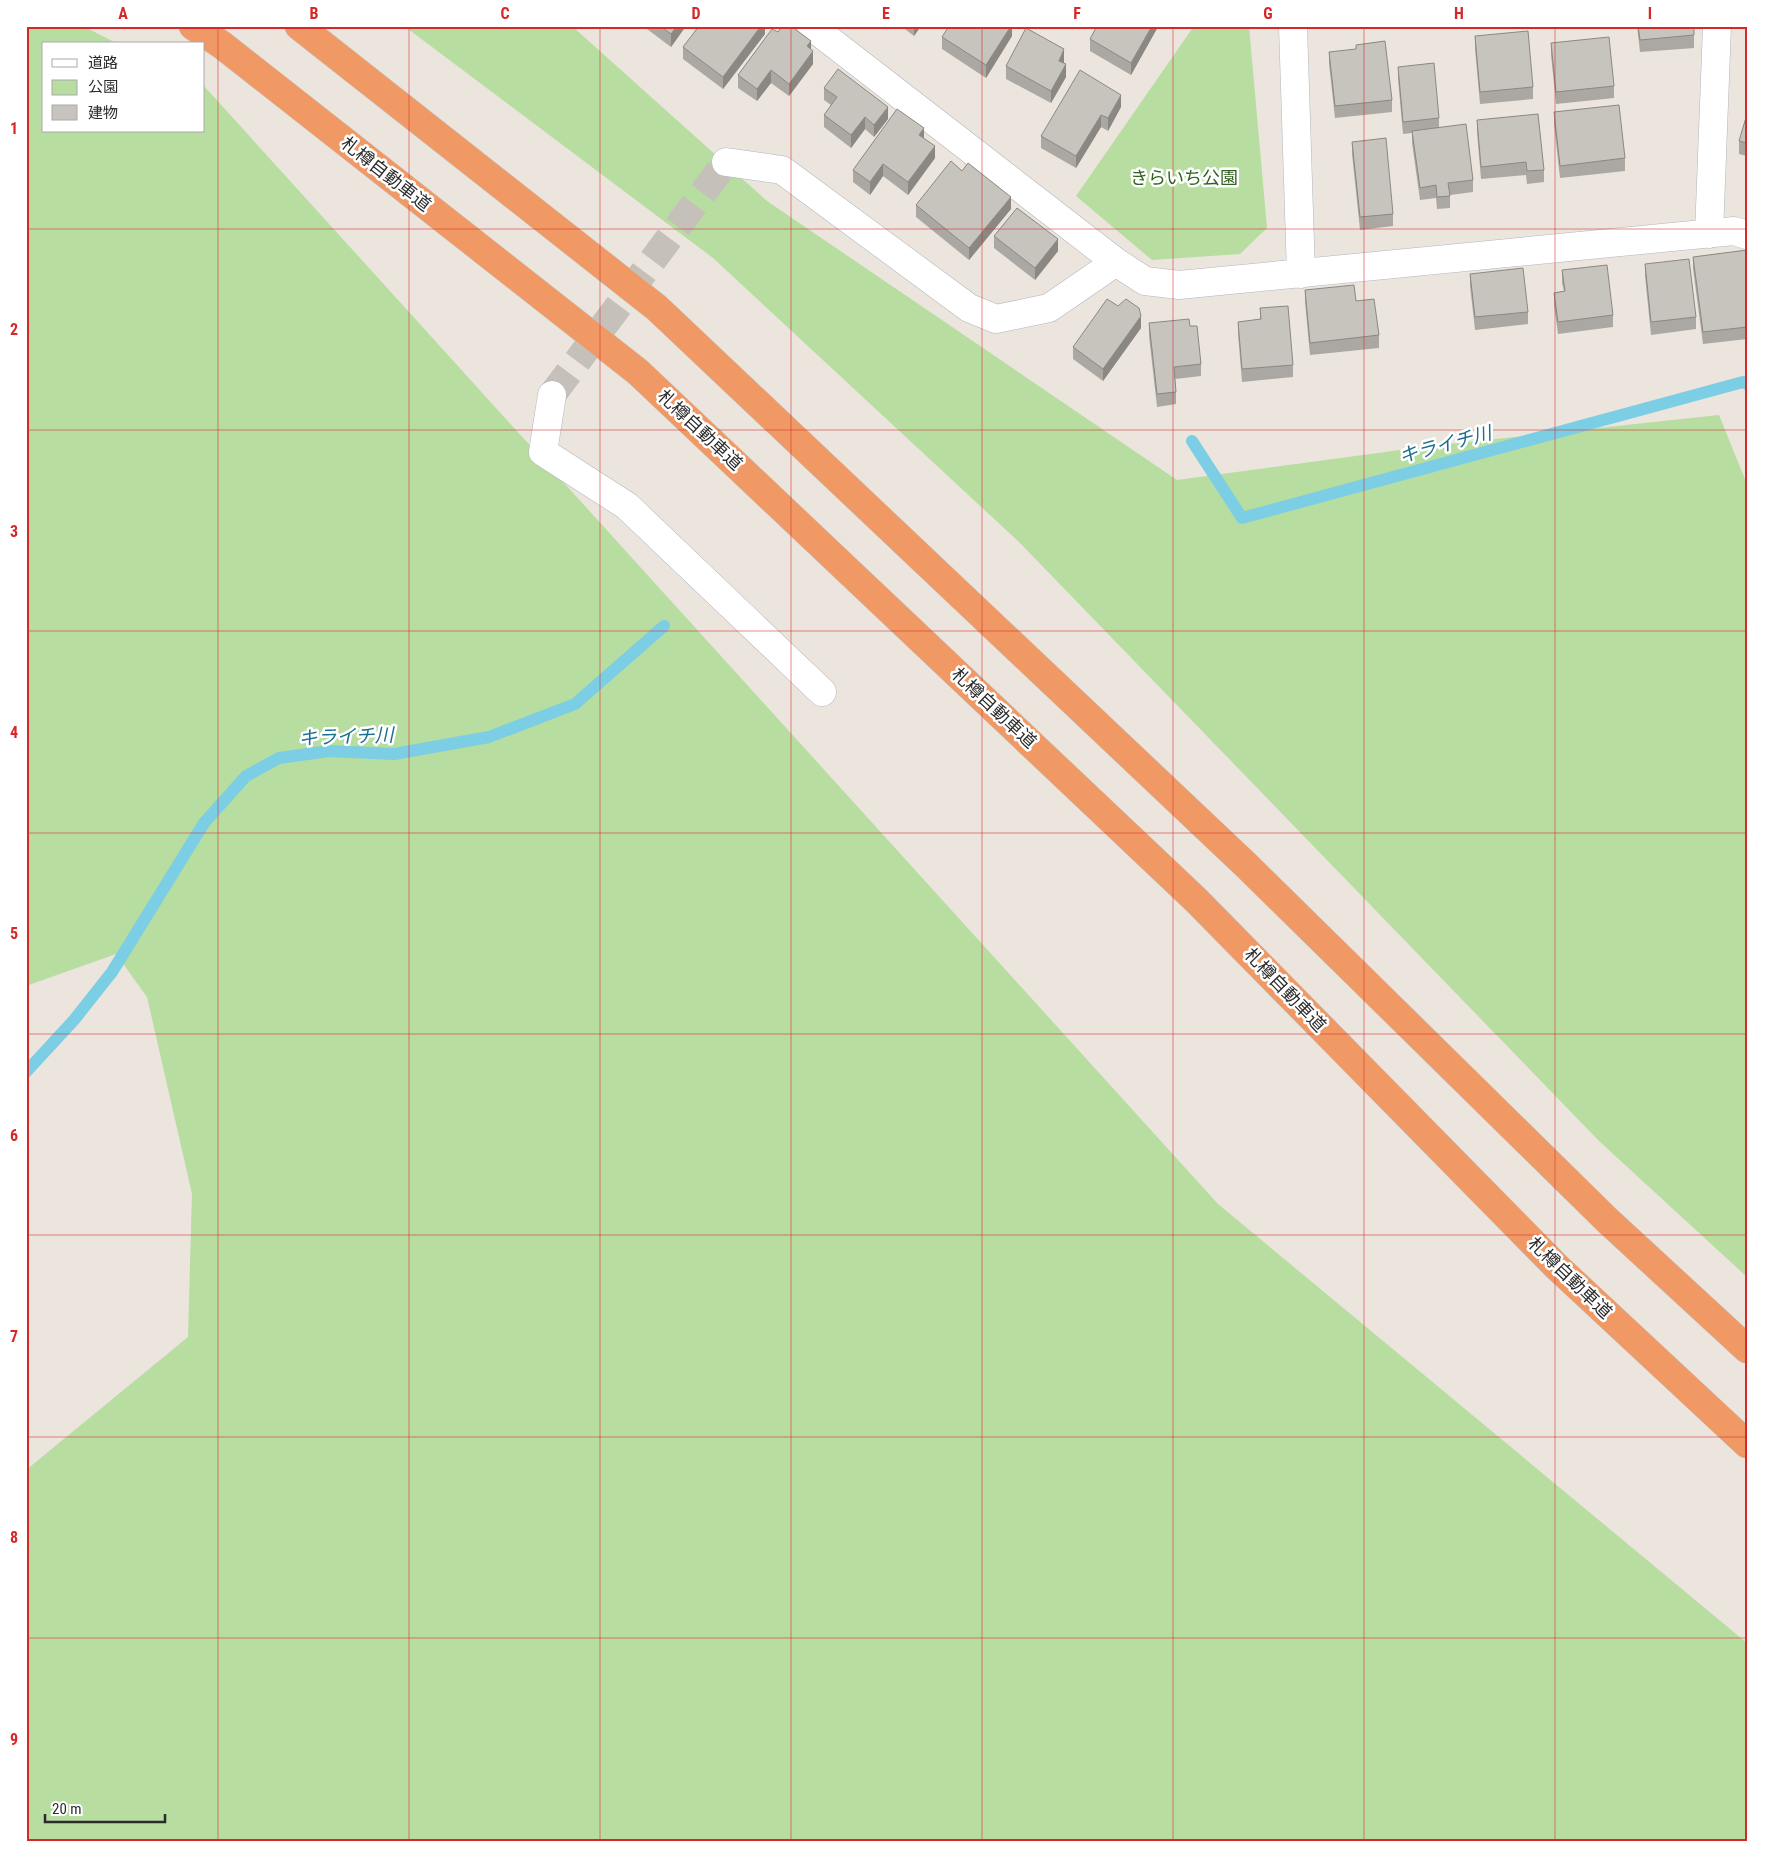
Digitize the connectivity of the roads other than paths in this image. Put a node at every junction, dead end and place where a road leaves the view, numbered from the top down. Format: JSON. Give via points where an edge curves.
{"nodes":[{"id":1,"x":193,"y":26,"type":"edge"},
{"id":2,"x":300,"y":26,"type":"edge"},
{"id":3,"x":811,"y":26,"type":"edge"},
{"id":4,"x":1293,"y":26,"type":"edge"},
{"id":5,"x":1717,"y":26,"type":"edge"},
{"id":6,"x":726,"y":162,"type":"dead end"},
{"id":7,"x":1710,"y":234,"type":"junction"},
{"id":8,"x":1747,"y":235,"type":"edge"},
{"id":9,"x":1116,"y":262,"type":"junction"},
{"id":10,"x":1301,"y":274,"type":"junction"},
{"id":11,"x":552,"y":396,"type":"tunnel mouth"},
{"id":12,"x":822,"y":692,"type":"dead end"},
{"id":13,"x":1747,"y":1348,"type":"edge"},
{"id":14,"x":1747,"y":1444,"type":"edge"}],
"edges":[{"from":1,"to":14,"type":"highway","name":"札樽自動車道","via":[[222,44],[638,372],[1196,900],[1557,1268]]},
{"from":2,"to":13,"type":"highway","via":[[656,308],[1248,866],[1607,1220]]},
{"from":3,"to":9,"type":"street"},
{"from":4,"to":10,"type":"street"},
{"from":5,"to":7,"type":"street"},
{"from":6,"to":9,"type":"street","via":[[782,170],[969,308],[996,319],[1049,308]]},
{"from":7,"to":8,"type":"street","via":[[1734,231]]},
{"from":7,"to":10,"type":"street"},
{"from":9,"to":10,"type":"street","via":[[1145,281],[1179,286]]},
{"from":11,"to":12,"type":"street","via":[[543,452],[627,506]]}]}
